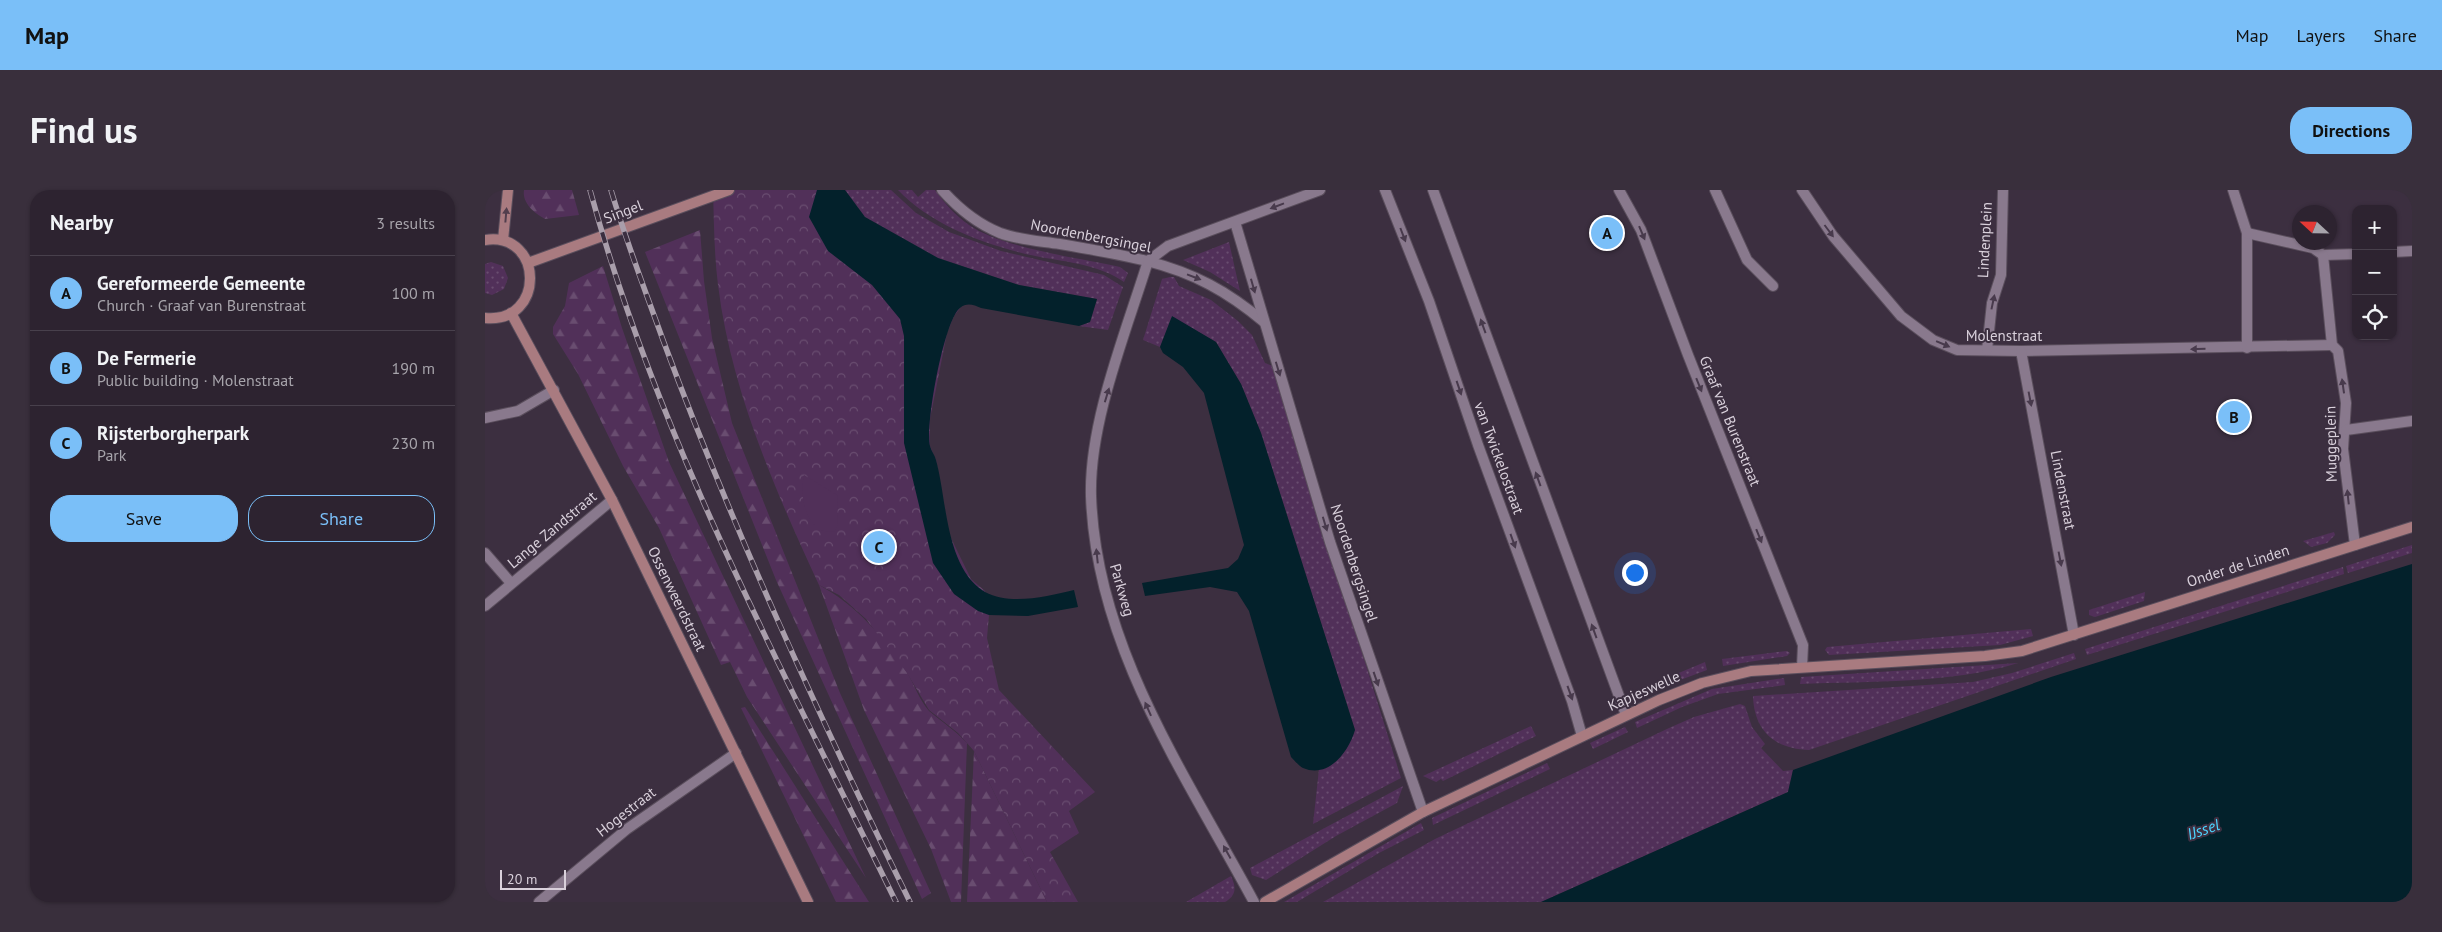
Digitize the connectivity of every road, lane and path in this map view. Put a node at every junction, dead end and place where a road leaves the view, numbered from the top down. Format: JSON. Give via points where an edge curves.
{"nodes":[{"id":1,"x":508,"y":190,"type":"edge"},
{"id":2,"x":729,"y":190,"type":"edge"},
{"id":3,"x":942,"y":190,"type":"edge"},
{"id":4,"x":1320,"y":190,"type":"edge"},
{"id":5,"x":1385,"y":190,"type":"edge"},
{"id":6,"x":1433,"y":190,"type":"edge"},
{"id":7,"x":1619,"y":190,"type":"edge"},
{"id":8,"x":1715,"y":190,"type":"edge"},
{"id":9,"x":1802,"y":190,"type":"edge"},
{"id":10,"x":2003,"y":190,"type":"edge"},
{"id":11,"x":2233,"y":190,"type":"edge"},
{"id":12,"x":1235,"y":222,"type":"junction"},
{"id":13,"x":2247,"y":233,"type":"junction"},
{"id":14,"x":485,"y":240,"type":"edge"},
{"id":15,"x":503,"y":240,"type":"junction"},
{"id":16,"x":2412,"y":251,"type":"edge"},
{"id":17,"x":2397,"y":252,"type":"edge"},
{"id":18,"x":2352,"y":254,"type":"edge"},
{"id":19,"x":2323,"y":255,"type":"junction"},
{"id":20,"x":1148,"y":261,"type":"junction"},
{"id":21,"x":528,"y":263,"type":"junction"},
{"id":22,"x":1773,"y":286,"type":"dead end"},
{"id":23,"x":511,"y":313,"type":"junction"},
{"id":24,"x":485,"y":318,"type":"edge"},
{"id":25,"x":1264,"y":322,"type":"junction"},
{"id":26,"x":2332,"y":345,"type":"junction"},
{"id":27,"x":2247,"y":348,"type":"junction"},
{"id":28,"x":1987,"y":350,"type":"junction"},
{"id":29,"x":2021,"y":351,"type":"junction"},
{"id":30,"x":554,"y":390,"type":"junction"},
{"id":31,"x":485,"y":418,"type":"edge"},
{"id":32,"x":2412,"y":421,"type":"edge"},
{"id":33,"x":2346,"y":430,"type":"junction"},
{"id":34,"x":612,"y":500,"type":"junction"},
{"id":35,"x":2412,"y":528,"type":"edge"},
{"id":36,"x":2355,"y":545,"type":"junction"},
{"id":37,"x":485,"y":553,"type":"edge"},
{"id":38,"x":511,"y":583,"type":"junction"},
{"id":39,"x":485,"y":606,"type":"edge"},
{"id":40,"x":2074,"y":634,"type":"junction"},
{"id":41,"x":1802,"y":667,"type":"junction"},
{"id":42,"x":1626,"y":715,"type":"junction"},
{"id":43,"x":1582,"y":736,"type":"junction"},
{"id":44,"x":736,"y":753,"type":"junction"},
{"id":45,"x":1423,"y":812,"type":"junction"},
{"id":46,"x":1252,"y":898,"type":"edge"},
{"id":47,"x":539,"y":902,"type":"edge"},
{"id":48,"x":808,"y":902,"type":"edge"},
{"id":49,"x":1265,"y":902,"type":"edge"}],
"edges":[{"from":15,"to":1,"type":"street","one_way":true},
{"from":2,"to":21,"type":"street","name":"Singel"},
{"from":3,"to":20,"type":"street","name":"Noordenbergsingel","via":[[966,213],[1014,238],[1100,250]]},
{"from":4,"to":12,"type":"street","one_way":true},
{"from":5,"to":43,"type":"street","name":"van Twickelostraat","one_way":true,"via":[[1429,301]]},
{"from":42,"to":6,"type":"street","name":"van Twickelostraat","one_way":true},
{"from":7,"to":41,"type":"street","name":"Graaf van Burenstraat","one_way":true,"via":[[1641,230],[1803,645]]},
{"from":8,"to":22,"type":"street","via":[[1747,260]]},
{"from":9,"to":28,"type":"street","name":"Molenstraat","one_way":true,"via":[[1833,236],[1901,316],[1933,340],[1957,350]]},
{"from":28,"to":10,"type":"street","name":"Lindenplein","one_way":true,"via":[[1992,302],[2001,275]]},
{"from":11,"to":13,"type":"street"},
{"from":12,"to":20,"type":"street","via":[[1168,246]]},
{"from":12,"to":25,"type":"street","name":"Noordenbergsingel","one_way":true},
{"from":13,"to":19,"type":"street","via":[[2313,248]]},
{"from":13,"to":27,"type":"street"},
{"from":14,"to":15,"type":"street"},
{"from":15,"to":21,"type":"street","via":[[521,251]]},
{"from":16,"to":17,"type":"street"},
{"from":18,"to":19,"type":"street"},
{"from":19,"to":26,"type":"street","name":"Muggeplein"},
{"from":20,"to":25,"type":"street","name":"Noordenbergsingel","one_way":true,"via":[[1211,284]]},
{"from":46,"to":20,"type":"street","name":"Parkweg","one_way":true,"via":[[1149,712],[1112,614],[1099,569],[1091,495],[1096,444],[1105,402]]},
{"from":21,"to":23,"type":"street","via":[[529,291],[522,304]]},
{"from":23,"to":24,"type":"street"},
{"from":23,"to":30,"type":"street","name":"Ossenweerdstraat"},
{"from":25,"to":45,"type":"street","name":"Noordenbergsingel","one_way":true,"via":[[1330,542]]},
{"from":26,"to":27,"type":"street"},
{"from":33,"to":26,"type":"street","name":"Muggeplein","one_way":true,"via":[[2346,404],[2338,351]]},
{"from":27,"to":29,"type":"street","name":"Molenstraat","one_way":true},
{"from":28,"to":29,"type":"street","name":"Molenstraat"},
{"from":29,"to":40,"type":"street","name":"Lindenstraat","one_way":true},
{"from":30,"to":31,"type":"street","via":[[518,411]]},
{"from":30,"to":34,"type":"street","name":"Ossenweerdstraat"},
{"from":32,"to":33,"type":"street"},
{"from":36,"to":33,"type":"street","name":"Muggeplein","one_way":true,"via":[[2343,449]]},
{"from":34,"to":38,"type":"street","name":"Lange Zandstraat"},
{"from":34,"to":44,"type":"street","name":"Ossenweerdstraat"},
{"from":35,"to":36,"type":"street","name":"Onder de Linden"},
{"from":36,"to":40,"type":"street","name":"Onder de Linden"},
{"from":37,"to":38,"type":"street","name":"Lange Zandstraat"},
{"from":38,"to":39,"type":"street","name":"Lange Zandstraat"},
{"from":40,"to":41,"type":"street","name":"Kapjeswelle","via":[[2006,654]]},
{"from":41,"to":42,"type":"street","name":"Kapjeswelle","via":[[1751,670],[1721,677],[1681,690]]},
{"from":42,"to":43,"type":"street","name":"Kapjeswelle"},
{"from":43,"to":45,"type":"street","name":"Kapjeswelle"},
{"from":44,"to":47,"type":"street","name":"Hogestraat","via":[[627,829]]},
{"from":44,"to":48,"type":"street","name":"Ossenweerdstraat"},
{"from":45,"to":49,"type":"street","name":"Kapjeswelle"}]}
